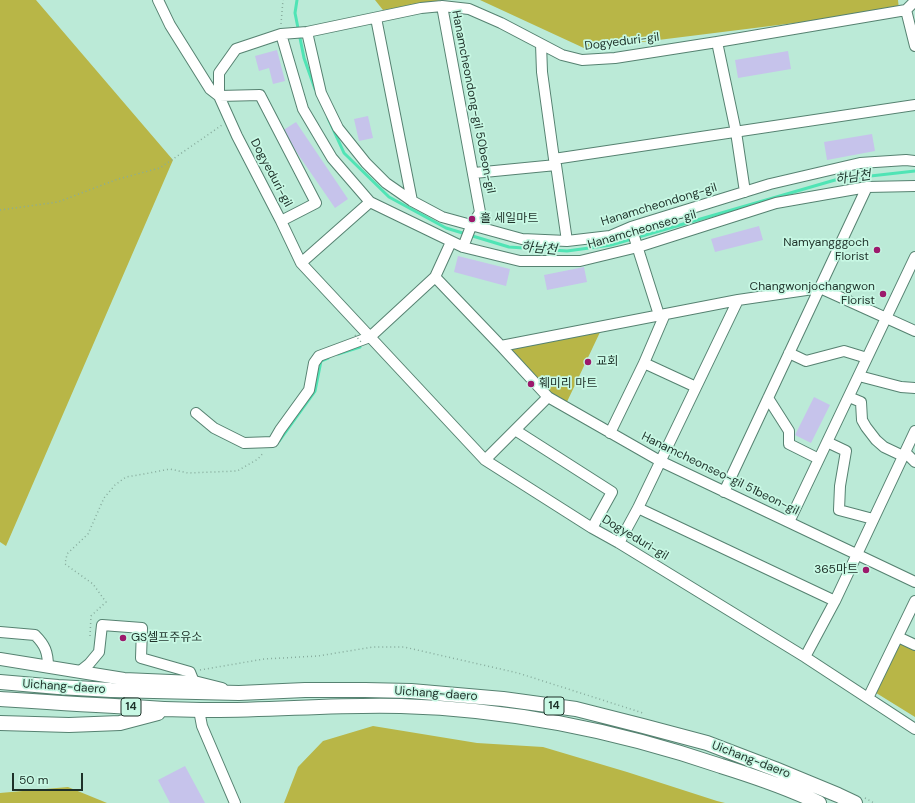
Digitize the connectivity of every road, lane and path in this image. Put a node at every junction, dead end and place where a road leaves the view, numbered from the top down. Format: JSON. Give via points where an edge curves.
{"nodes":[{"id":1,"x":158,"y":0,"type":"edge"},
{"id":2,"x":282,"y":0,"type":"edge"},
{"id":3,"x":915,"y":1,"type":"edge"},
{"id":4,"x":442,"y":6,"type":"junction"},
{"id":5,"x":906,"y":10,"type":"junction"},
{"id":6,"x":376,"y":18,"type":"junction"},
{"id":7,"x":306,"y":32,"type":"junction"},
{"id":8,"x":285,"y":33,"type":"junction"},
{"id":9,"x":717,"y":42,"type":"junction"},
{"id":10,"x":541,"y":44,"type":"junction"},
{"id":11,"x":915,"y":46,"type":"edge"},
{"id":12,"x":219,"y":96,"type":"junction"},
{"id":13,"x":915,"y":105,"type":"edge"},
{"id":14,"x":224,"y":124,"type":"dead end"},
{"id":15,"x":736,"y":132,"type":"junction"},
{"id":16,"x":915,"y":161,"type":"edge"},
{"id":17,"x":555,"y":162,"type":"junction"},
{"id":18,"x":474,"y":173,"type":"junction"},
{"id":19,"x":915,"y":186,"type":"edge"},
{"id":20,"x":867,"y":187,"type":"junction"},
{"id":21,"x":745,"y":192,"type":"junction"},
{"id":22,"x":412,"y":201,"type":"junction"},
{"id":23,"x":370,"y":202,"type":"junction"},
{"id":24,"x":0,"y":210,"type":"edge"},
{"id":25,"x":281,"y":221,"type":"junction"},
{"id":26,"x":471,"y":227,"type":"junction"},
{"id":27,"x":632,"y":229,"type":"junction"},
{"id":28,"x":567,"y":241,"type":"junction"},
{"id":29,"x":451,"y":242,"type":"junction"},
{"id":30,"x":464,"y":244,"type":"junction"},
{"id":31,"x":637,"y":245,"type":"junction"},
{"id":32,"x":915,"y":257,"type":"edge"},
{"id":33,"x":301,"y":262,"type":"junction"},
{"id":34,"x":435,"y":276,"type":"junction"},
{"id":35,"x":820,"y":288,"type":"junction"},
{"id":36,"x":738,"y":300,"type":"junction"},
{"id":37,"x":662,"y":315,"type":"junction"},
{"id":38,"x":886,"y":318,"type":"junction"},
{"id":39,"x":915,"y":331,"type":"edge"},
{"id":40,"x":355,"y":335,"type":"dead end"},
{"id":41,"x":365,"y":339,"type":"junction"},
{"id":42,"x":501,"y":346,"type":"junction"},
{"id":43,"x":789,"y":352,"type":"junction"},
{"id":44,"x":867,"y":358,"type":"junction"},
{"id":45,"x":644,"y":363,"type":"junction"},
{"id":46,"x":859,"y":376,"type":"junction"},
{"id":47,"x":696,"y":387,"type":"junction"},
{"id":48,"x":915,"y":388,"type":"edge"},
{"id":49,"x":548,"y":397,"type":"junction"},
{"id":50,"x":849,"y":397,"type":"junction"},
{"id":51,"x":768,"y":398,"type":"junction"},
{"id":52,"x":196,"y":413,"type":"dead end"},
{"id":53,"x":515,"y":430,"type":"junction"},
{"id":54,"x":915,"y":431,"type":"edge"},
{"id":55,"x":610,"y":433,"type":"junction"},
{"id":56,"x":273,"y":442,"type":"junction"},
{"id":57,"x":827,"y":442,"type":"junction"},
{"id":58,"x":904,"y":454,"type":"junction"},
{"id":59,"x":819,"y":459,"type":"junction"},
{"id":60,"x":485,"y":460,"type":"junction"},
{"id":61,"x":660,"y":461,"type":"junction"},
{"id":62,"x":915,"y":462,"type":"edge"},
{"id":63,"x":724,"y":492,"type":"junction"},
{"id":64,"x":638,"y":508,"type":"junction"},
{"id":65,"x":873,"y":520,"type":"junction"},
{"id":66,"x":789,"y":522,"type":"junction"},
{"id":67,"x":592,"y":528,"type":"junction"},
{"id":68,"x":619,"y":543,"type":"junction"},
{"id":69,"x":857,"y":554,"type":"junction"},
{"id":70,"x":915,"y":582,"type":"edge"},
{"id":71,"x":835,"y":601,"type":"junction"},
{"id":72,"x":915,"y":601,"type":"edge"},
{"id":73,"x":0,"y":632,"type":"edge"},
{"id":74,"x":898,"y":637,"type":"junction"},
{"id":75,"x":90,"y":640,"type":"dead end"},
{"id":76,"x":915,"y":645,"type":"edge"},
{"id":77,"x":805,"y":657,"type":"junction"},
{"id":78,"x":0,"y":659,"type":"edge"},
{"id":79,"x":48,"y":667,"type":"junction"},
{"id":80,"x":80,"y":672,"type":"junction"},
{"id":81,"x":0,"y":682,"type":"edge"},
{"id":82,"x":194,"y":682,"type":"junction"},
{"id":83,"x":239,"y":693,"type":"junction"},
{"id":84,"x":868,"y":698,"type":"junction"},
{"id":85,"x":0,"y":699,"type":"edge"},
{"id":86,"x":170,"y":709,"type":"junction"},
{"id":87,"x":199,"y":710,"type":"junction"},
{"id":88,"x":0,"y":723,"type":"edge"},
{"id":89,"x":915,"y":729,"type":"edge"},
{"id":90,"x":235,"y":803,"type":"edge"},
{"id":91,"x":819,"y":803,"type":"edge"},
{"id":92,"x":855,"y":803,"type":"edge"}],
"edges":[{"from":1,"to":12,"type":"street","name":"Dogyeduri-gil","via":[[170,25],[210,89]]},
{"from":2,"to":8,"type":"path"},
{"from":3,"to":5,"type":"street"},
{"from":4,"to":6,"type":"street","name":"Dogyeduri-gil"},
{"from":4,"to":10,"type":"street","name":"Dogyeduri-gil","via":[[469,9]]},
{"from":4,"to":18,"type":"street","name":"Hanamcheondong-gil 50beon-gil"},
{"from":5,"to":9,"type":"street","name":"Dogyeduri-gil"},
{"from":5,"to":11,"type":"street"},
{"from":6,"to":7,"type":"street","name":"Dogyeduri-gil"},
{"from":6,"to":22,"type":"street"},
{"from":7,"to":8,"type":"street","name":"Dogyeduri-gil"},
{"from":7,"to":22,"type":"street","name":"Hanamcheondong-gil","via":[[321,93],[338,128],[371,168]]},
{"from":8,"to":12,"type":"street","name":"Dogyeduri-gil","via":[[236,49],[219,73]]},
{"from":8,"to":23,"type":"street","name":"Hanamcheonseo-gil","via":[[303,109],[332,158]]},
{"from":9,"to":10,"type":"street","name":"Dogyeduri-gil","via":[[615,58],[582,60],[562,55]]},
{"from":9,"to":15,"type":"street"},
{"from":10,"to":17,"type":"street","via":[[542,72]]},
{"from":12,"to":25,"type":"street","name":"Dogyeduri-gil"},
{"from":12,"to":25,"type":"street","via":[[260,95],[316,203]]},
{"from":13,"to":15,"type":"street"},
{"from":14,"to":24,"type":"path","via":[[160,168],[118,179],[58,202]]},
{"from":15,"to":17,"type":"street"},
{"from":15,"to":21,"type":"street"},
{"from":16,"to":21,"type":"street","name":"Hanamcheondong-gil","via":[[860,163]]},
{"from":17,"to":18,"type":"street"},
{"from":17,"to":28,"type":"street"},
{"from":18,"to":26,"type":"street","name":"Hanamcheondong-gil 50beon-gil","via":[[480,212]]},
{"from":19,"to":20,"type":"street","name":"Hanamcheonseo-gil"},
{"from":20,"to":31,"type":"street","name":"Hanamcheonseo-gil","via":[[776,203]]},
{"from":20,"to":35,"type":"street"},
{"from":21,"to":27,"type":"street","name":"Hanamcheondong-gil"},
{"from":22,"to":26,"type":"street","name":"Hanamcheondong-gil","via":[[442,217]]},
{"from":23,"to":29,"type":"street","name":"Hanamcheonseo-gil"},
{"from":23,"to":33,"type":"street"},
{"from":25,"to":33,"type":"street","name":"Dogyeduri-gil"},
{"from":26,"to":28,"type":"street","name":"Hanamcheondong-gil","via":[[522,239]]},
{"from":26,"to":30,"type":"street","name":"Hanamcheondong-gil 50beon-gil"},
{"from":27,"to":28,"type":"street","name":"Hanamcheondong-gil","via":[[610,236]]},
{"from":27,"to":31,"type":"street"},
{"from":29,"to":30,"type":"street","name":"Hanamcheonseo-gil"},
{"from":29,"to":34,"type":"street"},
{"from":30,"to":31,"type":"street","name":"Hanamcheonseo-gil","via":[[520,261],[580,261]]},
{"from":31,"to":37,"type":"street"},
{"from":32,"to":38,"type":"street"},
{"from":33,"to":41,"type":"street","name":"Dogyeduri-gil"},
{"from":34,"to":41,"type":"street"},
{"from":34,"to":42,"type":"street","name":"Hanamcheonseo-gil 51beon-gil"},
{"from":35,"to":36,"type":"street"},
{"from":35,"to":38,"type":"street"},
{"from":35,"to":43,"type":"street"},
{"from":36,"to":37,"type":"street"},
{"from":36,"to":47,"type":"street"},
{"from":37,"to":42,"type":"street"},
{"from":37,"to":45,"type":"street"},
{"from":38,"to":39,"type":"street"},
{"from":38,"to":44,"type":"street"},
{"from":40,"to":41,"type":"path","bridge":true},
{"from":41,"to":56,"type":"street","via":[[320,356],[314,363],[309,390]]},
{"from":41,"to":60,"type":"street","name":"Dogyeduri-gil"},
{"from":42,"to":49,"type":"street","name":"Hanamcheonseo-gil 51beon-gil"},
{"from":43,"to":44,"type":"street","via":[[806,361],[844,351]]},
{"from":43,"to":51,"type":"street"},
{"from":44,"to":46,"type":"street"},
{"from":45,"to":47,"type":"street"},
{"from":45,"to":55,"type":"street"},
{"from":46,"to":48,"type":"street"},
{"from":46,"to":50,"type":"street"},
{"from":47,"to":61,"type":"street"},
{"from":49,"to":53,"type":"street"},
{"from":49,"to":55,"type":"street","name":"Hanamcheonseo-gil 51beon-gil"},
{"from":50,"to":57,"type":"street"},
{"from":50,"to":58,"type":"street","via":[[861,402],[862,420],[876,440],[884,447]]},
{"from":51,"to":59,"type":"street","via":[[789,431],[789,444]]},
{"from":51,"to":63,"type":"street"},
{"from":52,"to":56,"type":"street","via":[[214,428],[244,443]]},
{"from":53,"to":60,"type":"street"},
{"from":53,"to":67,"type":"street","via":[[612,492]]},
{"from":54,"to":58,"type":"street"},
{"from":55,"to":61,"type":"street","name":"Hanamcheonseo-gil 51beon-gil"},
{"from":56,"to":75,"type":"path","via":[[258,459],[238,471],[188,472],[170,469],[126,477],[115,485],[104,498],[88,534],[67,554],[65,564],[93,584],[106,602],[91,616]]},
{"from":57,"to":59,"type":"street"},
{"from":57,"to":65,"type":"street","via":[[846,451],[839,510]]},
{"from":58,"to":62,"type":"street"},
{"from":58,"to":65,"type":"street"},
{"from":59,"to":66,"type":"street"},
{"from":60,"to":67,"type":"street","name":"Dogyeduri-gil"},
{"from":61,"to":63,"type":"street","name":"Hanamcheonseo-gil 51beon-gil"},
{"from":61,"to":64,"type":"street"},
{"from":63,"to":66,"type":"street","name":"Hanamcheonseo-gil 51beon-gil"},
{"from":64,"to":68,"type":"street"},
{"from":64,"to":71,"type":"street"},
{"from":65,"to":69,"type":"street"},
{"from":66,"to":69,"type":"street","name":"Hanamcheonseo-gil 51beon-gil"},
{"from":67,"to":68,"type":"street","name":"Dogyeduri-gil"},
{"from":68,"to":77,"type":"street","name":"Dogyeduri-gil"},
{"from":69,"to":70,"type":"street","name":"Hanamcheonseo-gil 51beon-gil"},
{"from":69,"to":71,"type":"street"},
{"from":71,"to":77,"type":"street"},
{"from":72,"to":74,"type":"street"},
{"from":73,"to":79,"type":"street","via":[[36,635],[44,644]]},
{"from":74,"to":76,"type":"street"},
{"from":74,"to":84,"type":"street"},
{"from":77,"to":84,"type":"street","name":"Dogyeduri-gil"},
{"from":78,"to":79,"type":"main road"},
{"from":79,"to":80,"type":"main road"},
{"from":80,"to":82,"type":"main road","via":[[124,679]]},
{"from":80,"to":82,"type":"street","via":[[99,652],[102,625],[142,628],[141,658],[190,672]]},
{"from":81,"to":83,"type":"highway","name":"Uichang-daero","number":"14","via":[[111,690]]},
{"from":82,"to":83,"type":"main road"},
{"from":83,"to":92,"type":"highway","name":"Uichang-daero","number":"14","via":[[305,690],[411,691],[576,709],[707,743]]},
{"from":84,"to":89,"type":"street","name":"Dogyeduri-gil"},
{"from":85,"to":86,"type":"highway","name":"Uichang-daero","number":"14"},
{"from":86,"to":87,"type":"highway","name":"Uichang-daero","number":"14"},
{"from":86,"to":88,"type":"highway","via":[[120,723]]},
{"from":87,"to":90,"type":"street","via":[[202,726]]},
{"from":87,"to":91,"type":"highway","name":"Uichang-daero","number":"14","via":[[400,706],[459,709],[510,716],[589,729],[636,740],[752,776]]}]}
